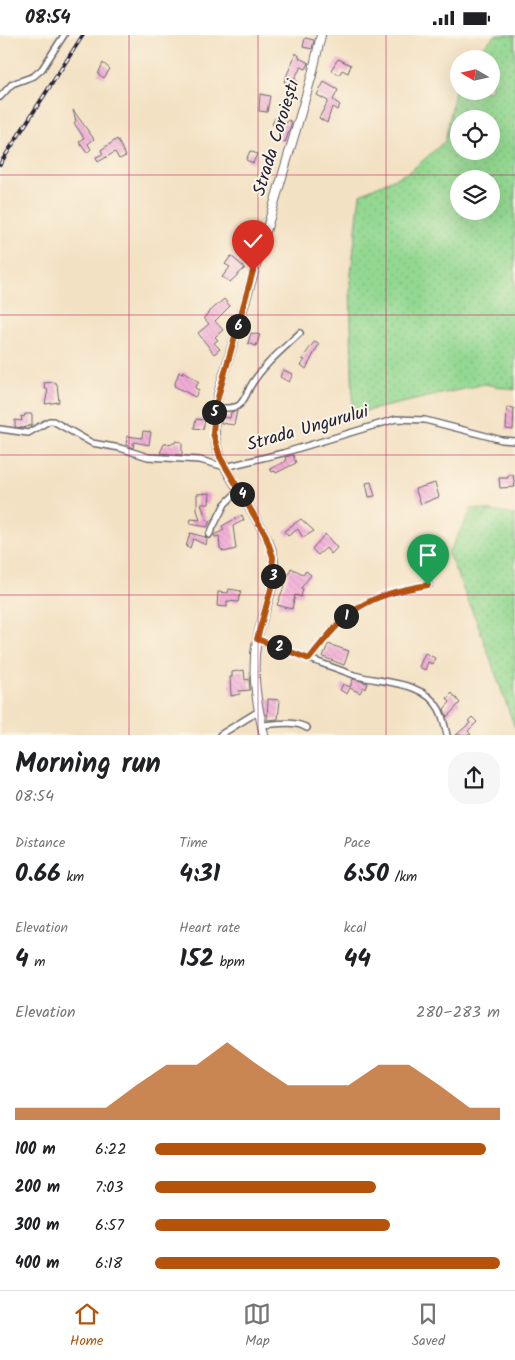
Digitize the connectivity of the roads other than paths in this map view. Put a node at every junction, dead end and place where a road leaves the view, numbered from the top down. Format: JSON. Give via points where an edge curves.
{"nodes":[{"id":1,"x":64,"y":35,"type":"edge"},
{"id":2,"x":321,"y":35,"type":"edge"},
{"id":3,"x":0,"y":97,"type":"edge"},
{"id":4,"x":300,"y":333,"type":"dead end"},
{"id":5,"x":215,"y":408,"type":"junction"},
{"id":6,"x":0,"y":429,"type":"edge"},
{"id":7,"x":515,"y":441,"type":"edge"},
{"id":8,"x":227,"y":470,"type":"junction"},
{"id":9,"x":240,"y":490,"type":"junction"},
{"id":10,"x":209,"y":535,"type":"dead end"},
{"id":11,"x":428,"y":585,"type":"dead end"},
{"id":12,"x":257,"y":639,"type":"junction"},
{"id":13,"x":309,"y":659,"type":"junction"},
{"id":14,"x":259,"y":711,"type":"junction"},
{"id":15,"x":262,"y":725,"type":"junction"},
{"id":16,"x":307,"y":728,"type":"dead end"},
{"id":17,"x":220,"y":735,"type":"edge"},
{"id":18,"x":264,"y":735,"type":"edge"},
{"id":19,"x":447,"y":735,"type":"edge"}],
"edges":[{"from":1,"to":3,"type":"street","via":[[42,69],[34,76],[12,84]]},
{"from":2,"to":5,"type":"main road","name":"Strada Coroiești"},
{"from":4,"to":5,"type":"street","via":[[262,370],[238,406]]},
{"from":5,"to":8,"type":"main road","name":"Strada Coroiești","via":[[214,441]]},
{"from":6,"to":8,"type":"street","name":"Strada Ungurului","via":[[28,433],[53,421],[92,443],[148,457],[200,460]]},
{"from":7,"to":8,"type":"street","name":"Strada Ungurului","via":[[425,420],[396,419]]},
{"from":8,"to":9,"type":"main road","name":"Strada Coroiești"},
{"from":9,"to":10,"type":"street","via":[[225,503]]},
{"from":9,"to":12,"type":"main road","name":"Strada Coroiești","via":[[265,534],[273,557],[271,589]]},
{"from":11,"to":13,"type":"street","via":[[398,590],[357,607],[341,619]]},
{"from":12,"to":13,"type":"street"},
{"from":12,"to":14,"type":"main road","name":"Strada Coroiești","via":[[254,663]]},
{"from":13,"to":19,"type":"street","via":[[370,680],[399,684],[428,697],[438,708]]},
{"from":14,"to":15,"type":"main road","name":"Strada Coroiești"},
{"from":14,"to":17,"type":"street"},
{"from":15,"to":16,"type":"street","via":[[287,723]]},
{"from":15,"to":18,"type":"main road","name":"Strada Coroiești"}]}
